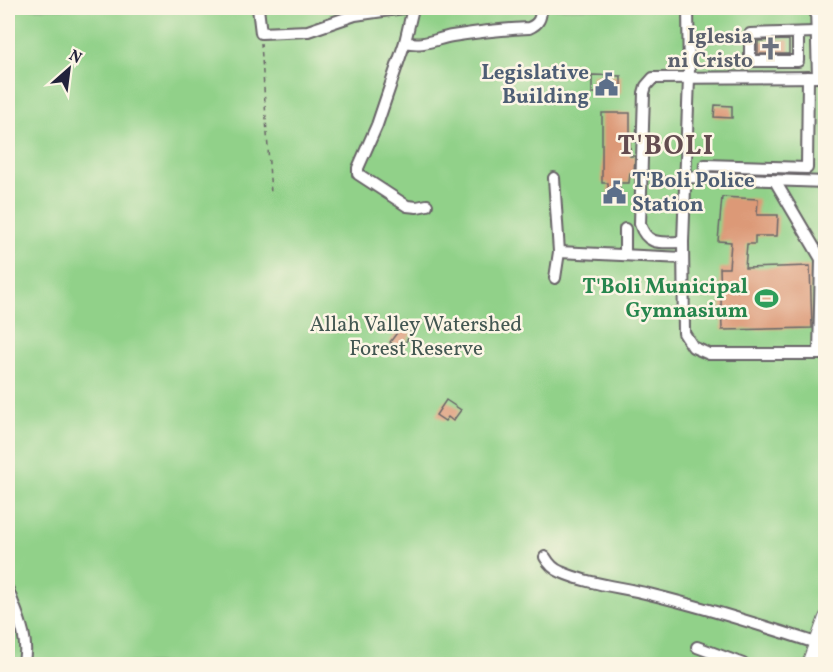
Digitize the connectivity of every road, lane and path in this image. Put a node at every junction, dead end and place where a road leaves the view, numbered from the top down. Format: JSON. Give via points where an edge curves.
{"nodes":[{"id":1,"x":258,"y":8,"type":"edge"},
{"id":2,"x":404,"y":8,"type":"edge"},
{"id":3,"x":413,"y":8,"type":"edge"},
{"id":4,"x":541,"y":8,"type":"edge"},
{"id":5,"x":688,"y":8,"type":"edge"},
{"id":6,"x":816,"y":8,"type":"edge"},
{"id":7,"x":816,"y":32,"type":"junction"},
{"id":8,"x":261,"y":33,"type":"junction"},
{"id":9,"x":798,"y":33,"type":"junction"},
{"id":10,"x":405,"y":42,"type":"junction"},
{"id":11,"x":817,"y":77,"type":"edge"},
{"id":12,"x":689,"y":78,"type":"junction"},
{"id":13,"x":642,"y":176,"type":"junction"},
{"id":14,"x":685,"y":177,"type":"junction"},
{"id":15,"x":554,"y":178,"type":"dead end"},
{"id":16,"x":704,"y":178,"type":"junction"},
{"id":17,"x":774,"y":180,"type":"junction"},
{"id":18,"x":825,"y":182,"type":"edge"},
{"id":19,"x":271,"y":194,"type":"dead end"},
{"id":20,"x":427,"y":205,"type":"dead end"},
{"id":21,"x":625,"y":229,"type":"dead end"},
{"id":22,"x":683,"y":242,"type":"junction"},
{"id":23,"x":559,"y":252,"type":"junction"},
{"id":24,"x":625,"y":255,"type":"junction"},
{"id":25,"x":683,"y":258,"type":"junction"},
{"id":26,"x":555,"y":278,"type":"dead end"},
{"id":27,"x":822,"y":354,"type":"edge"},
{"id":28,"x":545,"y":557,"type":"dead end"},
{"id":29,"x":8,"y":590,"type":"edge"},
{"id":30,"x":825,"y":618,"type":"edge"},
{"id":31,"x":816,"y":643,"type":"junction"},
{"id":32,"x":697,"y":647,"type":"dead end"},
{"id":33,"x":23,"y":664,"type":"edge"},
{"id":34,"x":743,"y":664,"type":"edge"},
{"id":35,"x":808,"y":664,"type":"edge"}],
"edges":[{"from":1,"to":8,"type":"street"},
{"from":2,"to":8,"type":"street","via":[[355,15],[308,31]]},
{"from":3,"to":10,"type":"street"},
{"from":4,"to":10,"type":"street","via":[[536,26],[529,28],[470,33],[421,44]]},
{"from":5,"to":12,"type":"street"},
{"from":6,"to":7,"type":"street"},
{"from":7,"to":9,"type":"street"},
{"from":7,"to":11,"type":"street"},
{"from":8,"to":19,"type":"path"},
{"from":9,"to":9,"type":"street","via":[[750,34],[750,61],[798,61]]},
{"from":10,"to":20,"type":"street","via":[[358,174],[407,206]]},
{"from":11,"to":12,"type":"street"},
{"from":11,"to":16,"type":"street","via":[[807,168],[705,165]]},
{"from":12,"to":13,"type":"street","via":[[653,78],[646,86]]},
{"from":12,"to":14,"type":"street"},
{"from":13,"to":14,"type":"path"},
{"from":13,"to":22,"type":"street","via":[[643,233],[656,242]]},
{"from":14,"to":16,"type":"street"},
{"from":14,"to":22,"type":"street"},
{"from":15,"to":23,"type":"street"},
{"from":16,"to":17,"type":"street"},
{"from":17,"to":18,"type":"street"},
{"from":17,"to":27,"type":"street","via":[[820,259]]},
{"from":21,"to":24,"type":"street"},
{"from":22,"to":25,"type":"street"},
{"from":23,"to":24,"type":"street"},
{"from":23,"to":26,"type":"street"},
{"from":24,"to":25,"type":"street"},
{"from":25,"to":27,"type":"street","via":[[684,333],[693,347],[718,356]]},
{"from":28,"to":31,"type":"street","via":[[558,572],[573,577],[708,609]]},
{"from":29,"to":33,"type":"street","via":[[24,639]]},
{"from":30,"to":31,"type":"main road"},
{"from":31,"to":35,"type":"main road"},
{"from":32,"to":34,"type":"street"}]}
